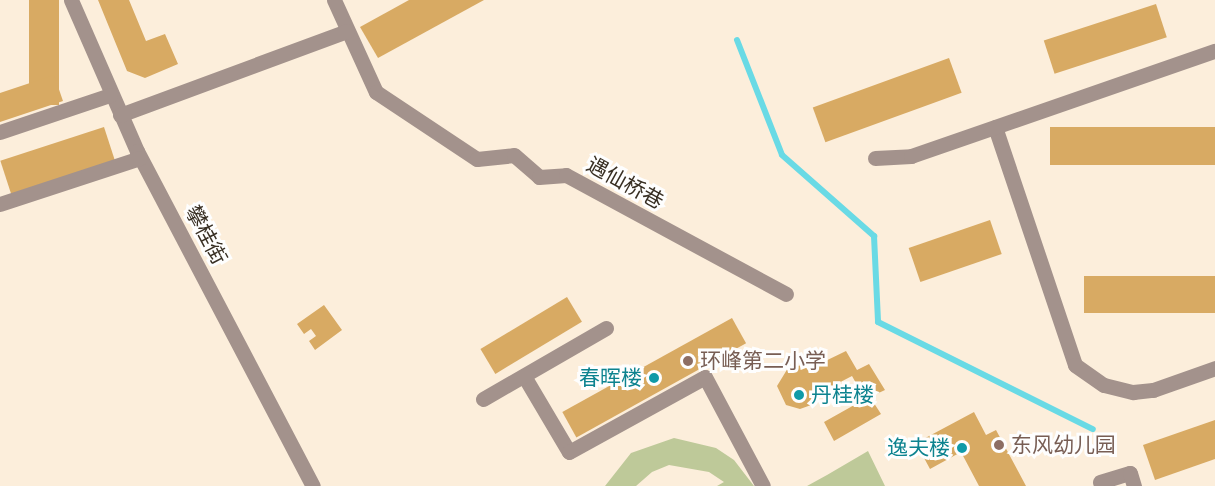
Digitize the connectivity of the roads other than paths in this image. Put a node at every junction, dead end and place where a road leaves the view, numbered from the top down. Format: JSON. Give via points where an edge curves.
{"nodes":[{"id":1,"x":71,"y":0,"type":"edge"},
{"id":2,"x":334,"y":0,"type":"edge"},
{"id":3,"x":347,"y":31,"type":"junction"},
{"id":4,"x":1215,"y":51,"type":"edge"},
{"id":5,"x":110,"y":95,"type":"junction"},
{"id":6,"x":120,"y":115,"type":"junction"},
{"id":7,"x":995,"y":127,"type":"junction"},
{"id":8,"x":0,"y":132,"type":"edge"},
{"id":9,"x":139,"y":155,"type":"junction"},
{"id":10,"x":875,"y":158,"type":"dead end"},
{"id":11,"x":0,"y":204,"type":"edge"},
{"id":12,"x":786,"y":294,"type":"dead end"},
{"id":13,"x":606,"y":328,"type":"dead end"},
{"id":14,"x":1215,"y":368,"type":"edge"},
{"id":15,"x":524,"y":376,"type":"junction"},
{"id":16,"x":483,"y":399,"type":"dead end"},
{"id":17,"x":1100,"y":482,"type":"dead end"},
{"id":18,"x":313,"y":486,"type":"edge"},
{"id":19,"x":763,"y":486,"type":"edge"},
{"id":20,"x":1134,"y":486,"type":"edge"}],
"edges":[{"from":1,"to":5,"type":"street","name":"攀桂街"},
{"from":2,"to":3,"type":"street","name":"遇仙桥巷"},
{"from":3,"to":6,"type":"street"},
{"from":3,"to":12,"type":"street","name":"遇仙桥巷","via":[[376,92],[477,159],[514,155],[539,177],[566,175]]},
{"from":4,"to":7,"type":"street"},
{"from":5,"to":6,"type":"street","name":"攀桂街"},
{"from":5,"to":8,"type":"street"},
{"from":6,"to":9,"type":"street","name":"攀桂街"},
{"from":7,"to":10,"type":"street","via":[[911,156]]},
{"from":7,"to":14,"type":"street","via":[[1075,365],[1104,385],[1133,392],[1153,390]]},
{"from":9,"to":11,"type":"street"},
{"from":9,"to":18,"type":"street","name":"攀桂街"},
{"from":13,"to":15,"type":"street"},
{"from":15,"to":16,"type":"street"},
{"from":15,"to":19,"type":"street","via":[[569,452],[705,377]]},
{"from":17,"to":20,"type":"street","via":[[1130,473]]}]}
